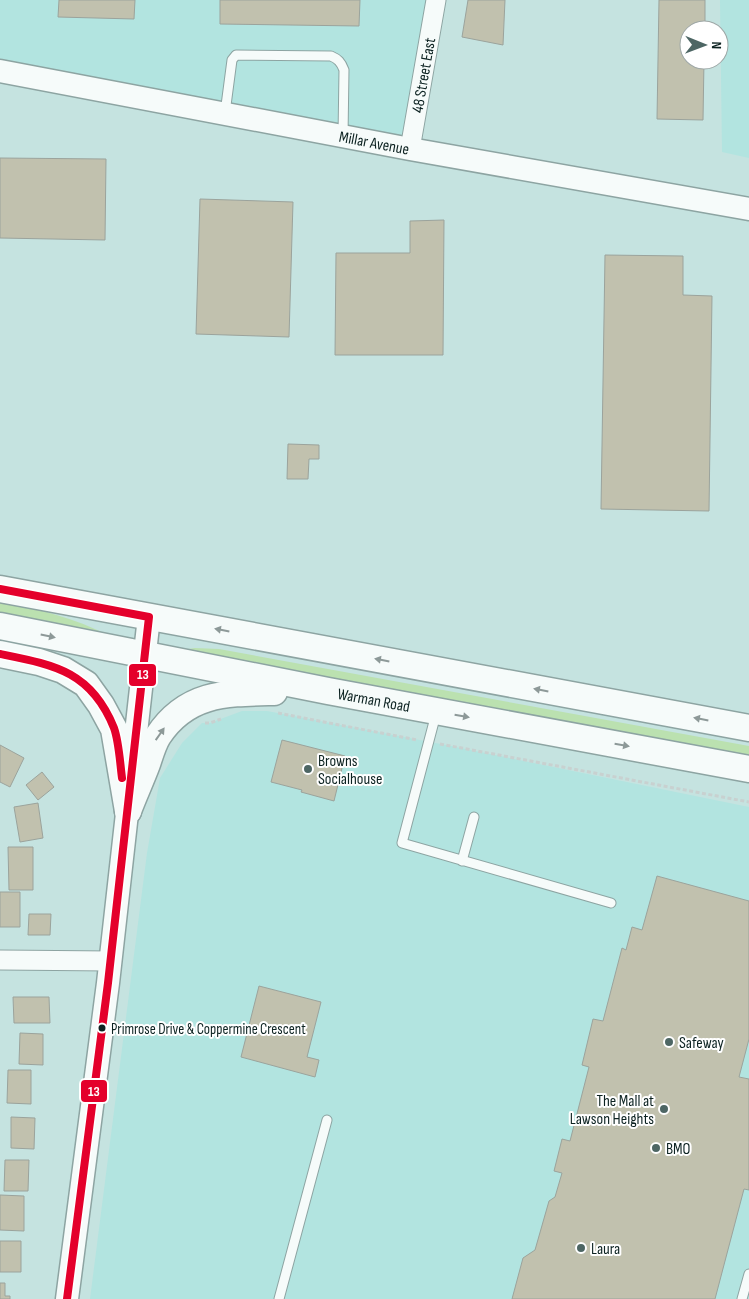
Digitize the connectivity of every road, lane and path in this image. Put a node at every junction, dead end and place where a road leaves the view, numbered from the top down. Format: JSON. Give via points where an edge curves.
{"nodes":[{"id":1,"x":436,"y":0,"type":"edge"},
{"id":2,"x":0,"y":71,"type":"edge"},
{"id":3,"x":225,"y":114,"type":"junction"},
{"id":4,"x":343,"y":136,"type":"junction"},
{"id":5,"x":410,"y":149,"type":"junction"},
{"id":6,"x":749,"y":210,"type":"edge"},
{"id":7,"x":0,"y":589,"type":"edge"},
{"id":8,"x":149,"y":617,"type":"junction"},
{"id":9,"x":0,"y":626,"type":"edge"},
{"id":10,"x":0,"y":654,"type":"edge"},
{"id":11,"x":144,"y":656,"type":"junction"},
{"id":12,"x":328,"y":692,"type":"junction"},
{"id":13,"x":186,"y":707,"type":"junction"},
{"id":14,"x":437,"y":712,"type":"junction"},
{"id":15,"x":276,"y":713,"type":"dead end"},
{"id":16,"x":228,"y":716,"type":"dead end"},
{"id":17,"x":749,"y":728,"type":"edge"},
{"id":18,"x":429,"y":742,"type":"junction"},
{"id":19,"x":749,"y":769,"type":"edge"},
{"id":20,"x":749,"y":802,"type":"edge"},
{"id":21,"x":128,"y":811,"type":"junction"},
{"id":22,"x":474,"y":817,"type":"dead end"},
{"id":23,"x":462,"y":861,"type":"junction"},
{"id":24,"x":611,"y":903,"type":"dead end"},
{"id":25,"x":0,"y":960,"type":"edge"},
{"id":26,"x":111,"y":961,"type":"junction"},
{"id":27,"x":328,"y":1120,"type":"dead end"},
{"id":28,"x":749,"y":1274,"type":"edge"},
{"id":29,"x":68,"y":1299,"type":"edge"},
{"id":30,"x":279,"y":1299,"type":"edge"},
{"id":31,"x":742,"y":1299,"type":"edge"}],
"edges":[{"from":1,"to":5,"type":"street","name":"48 Street East"},
{"from":2,"to":3,"type":"street","name":"Millar Avenue"},
{"from":3,"to":4,"type":"street","name":"Millar Avenue"},
{"from":3,"to":4,"type":"lane","via":[[232,60],[236,55],[331,56],[337,58],[344,70]]},
{"from":4,"to":5,"type":"street","name":"Millar Avenue"},
{"from":5,"to":6,"type":"street","name":"Millar Avenue"},
{"from":7,"to":8,"type":"main road"},
{"from":8,"to":11,"type":"street"},
{"from":17,"to":8,"type":"main road","one_way":true},
{"from":9,"to":11,"type":"main road","name":"Warman Road","one_way":true},
{"from":10,"to":21,"type":"main road","via":[[63,670],[86,684],[114,729]]},
{"from":11,"to":12,"type":"main road","name":"Warman Road"},
{"from":11,"to":21,"type":"street"},
{"from":12,"to":13,"type":"main road","via":[[231,693],[206,698]]},
{"from":12,"to":14,"type":"main road","name":"Warman Road"},
{"from":13,"to":16,"type":"path","via":[[202,723]]},
{"from":21,"to":13,"type":"main road","one_way":true,"via":[[157,737]]},
{"from":14,"to":18,"type":"lane"},
{"from":14,"to":19,"type":"main road","name":"Warman Road","one_way":true},
{"from":15,"to":18,"type":"path"},
{"from":18,"to":20,"type":"path"},
{"from":18,"to":23,"type":"lane","via":[[402,843]]},
{"from":21,"to":26,"type":"street"},
{"from":22,"to":23,"type":"lane"},
{"from":23,"to":24,"type":"lane"},
{"from":25,"to":26,"type":"street"},
{"from":26,"to":29,"type":"street"},
{"from":27,"to":30,"type":"lane"},
{"from":28,"to":31,"type":"lane"}]}
